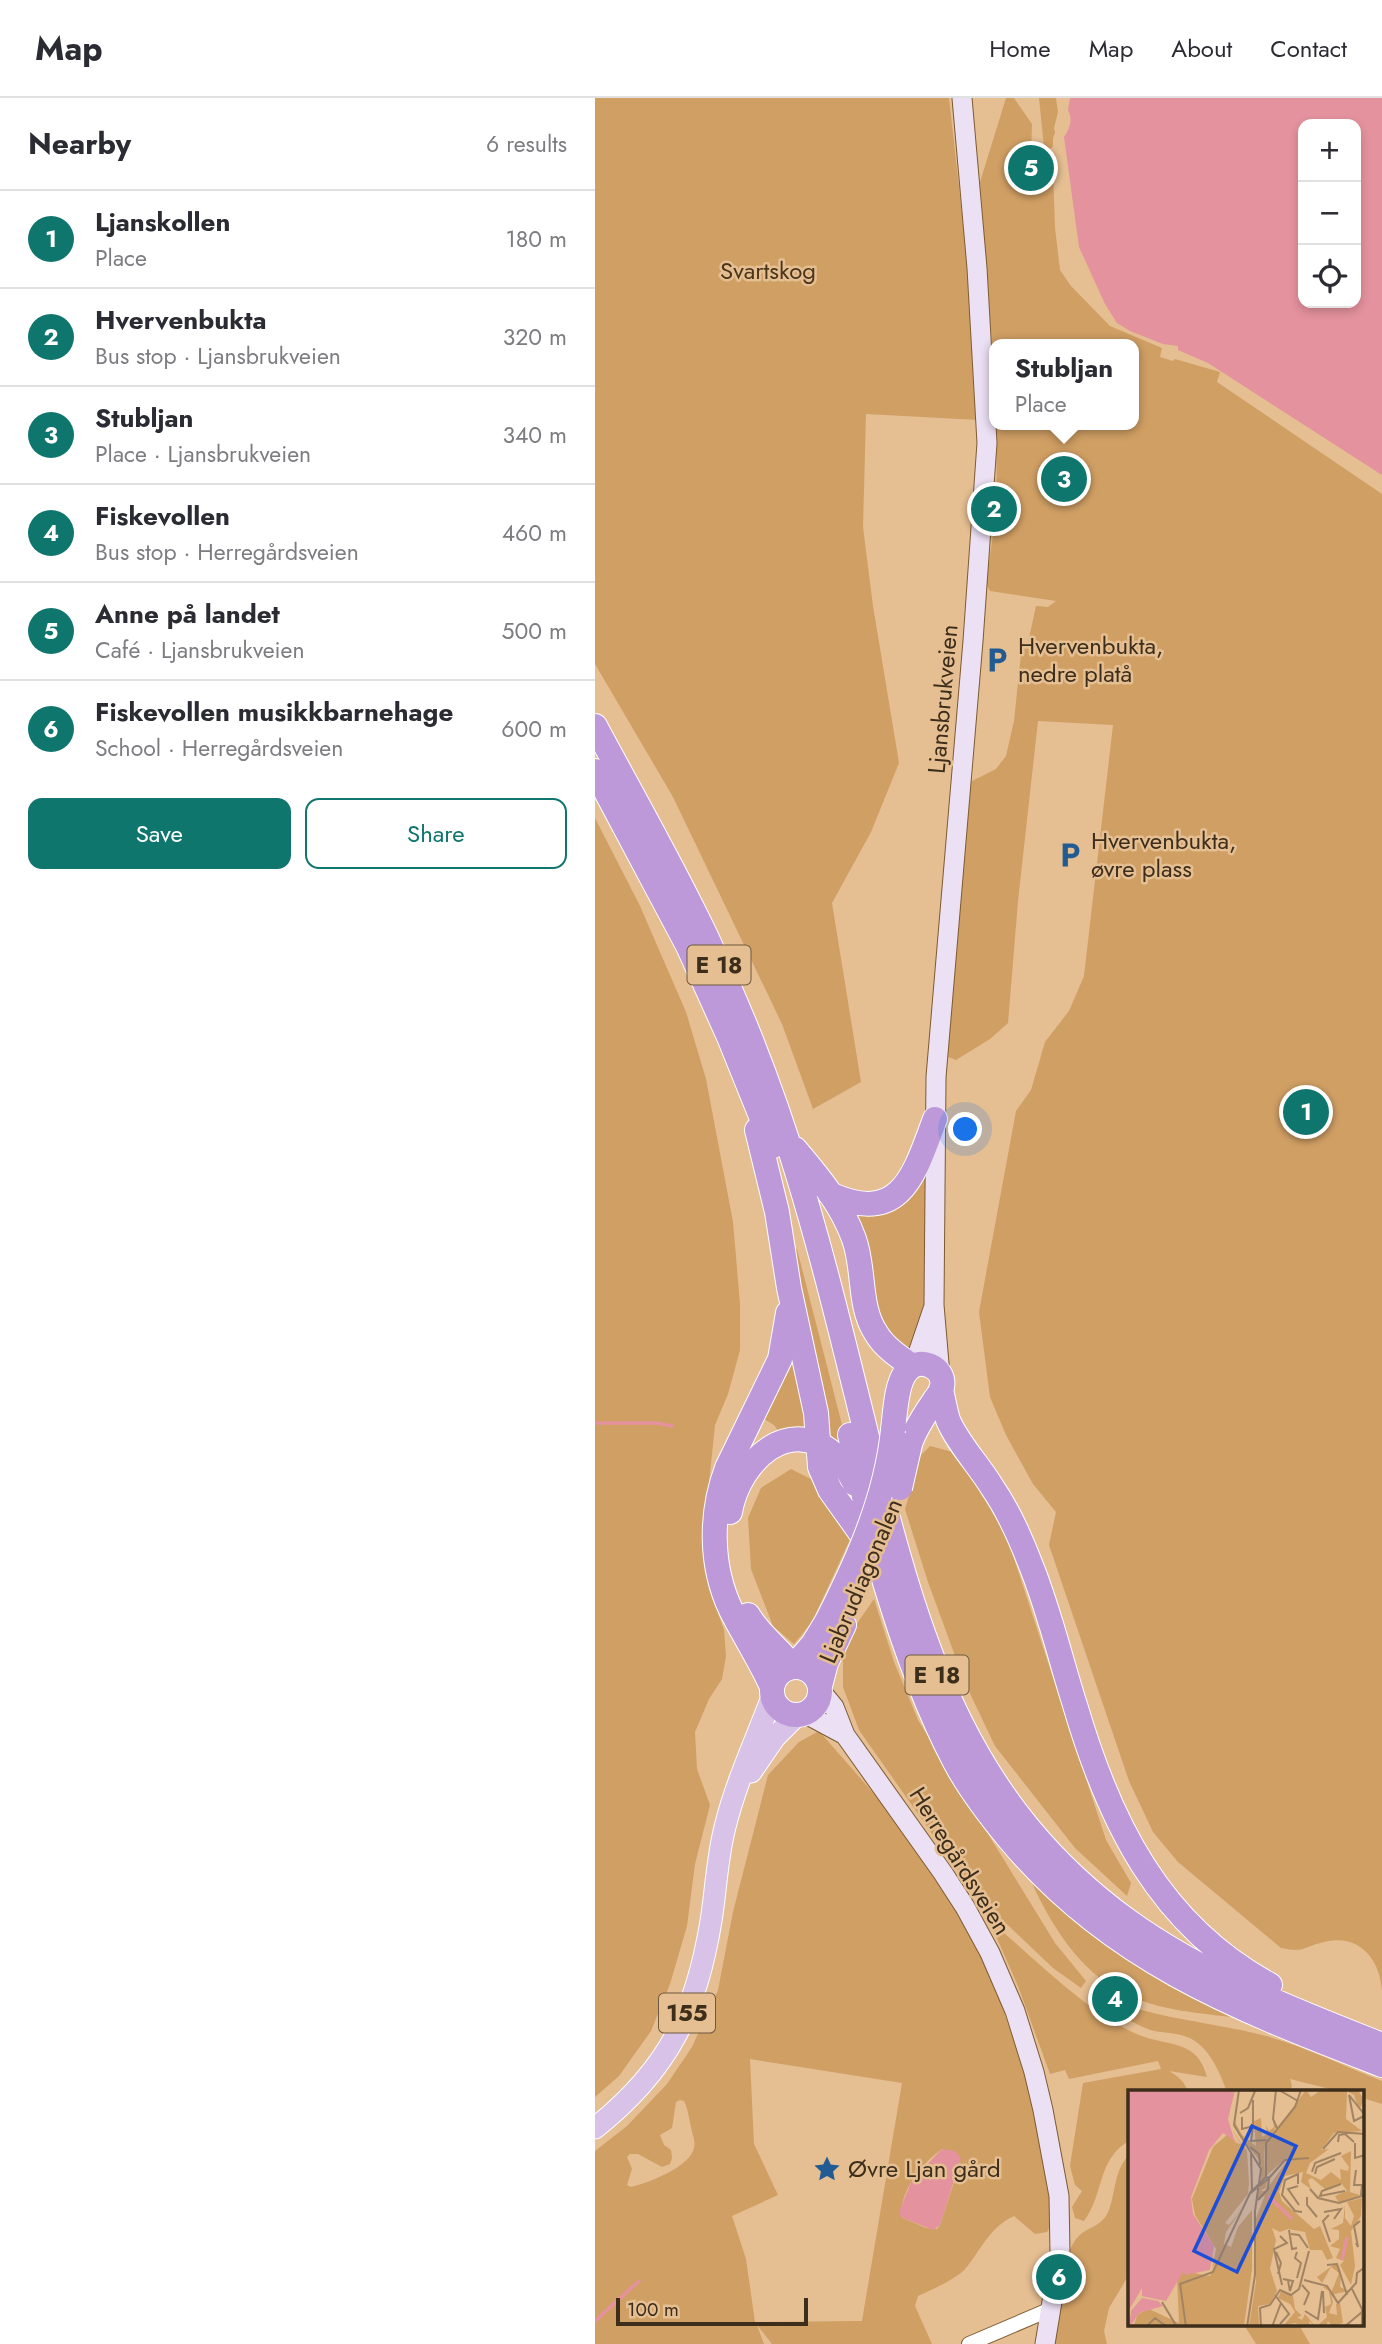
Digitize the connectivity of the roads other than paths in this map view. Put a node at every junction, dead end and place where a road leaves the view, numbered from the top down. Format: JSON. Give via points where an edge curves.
{"nodes":[{"id":1,"x":962,"y":98,"type":"edge"},
{"id":2,"x":595,"y":726,"type":"edge"},
{"id":3,"x":595,"y":771,"type":"edge"},
{"id":4,"x":743,"y":1075,"type":"junction"},
{"id":5,"x":935,"y":1119,"type":"junction"},
{"id":6,"x":787,"y":1140,"type":"junction"},
{"id":7,"x":830,"y":1194,"type":"junction"},
{"id":8,"x":789,"y":1288,"type":"junction"},
{"id":9,"x":934,"y":1305,"type":"junction"},
{"id":10,"x":909,"y":1372,"type":"junction"},
{"id":11,"x":939,"y":1388,"type":"junction"},
{"id":12,"x":902,"y":1437,"type":"junction"},
{"id":13,"x":818,"y":1444,"type":"junction"},
{"id":14,"x":861,"y":1494,"type":"junction"},
{"id":15,"x":876,"y":1552,"type":"junction"},
{"id":16,"x":836,"y":1623,"type":"junction"},
{"id":17,"x":793,"y":1667,"type":"junction"},
{"id":18,"x":820,"y":1688,"type":"junction"},
{"id":19,"x":772,"y":1692,"type":"junction"},
{"id":20,"x":801,"y":1714,"type":"junction"},
{"id":21,"x":845,"y":1735,"type":"junction"},
{"id":22,"x":738,"y":1787,"type":"junction"},
{"id":23,"x":1291,"y":2019,"type":"junction"},
{"id":24,"x":1382,"y":2045,"type":"edge"},
{"id":25,"x":1382,"y":2065,"type":"edge"},
{"id":26,"x":595,"y":2128,"type":"edge"},
{"id":27,"x":1051,"y":2309,"type":"junction"},
{"id":28,"x":969,"y":2344,"type":"edge"},
{"id":29,"x":1045,"y":2344,"type":"edge"}],
"edges":[{"from":1,"to":5,"type":"main road","name":"Ljansbrukveien","via":[[978,268],[987,443]]},
{"from":2,"to":6,"type":"highway","number":"E 18","via":[[711,947],[751,1037]]},
{"from":3,"to":4,"type":"highway","number":"E 18","via":[[688,946]]},
{"from":4,"to":8,"type":"highway","number":"E 18","via":[[777,1212]]},
{"from":4,"to":14,"type":"highway","number":"E 18","via":[[790,1204]]},
{"from":5,"to":7,"type":"highway","via":[[919,1162],[897,1194],[864,1205]]},
{"from":5,"to":9,"type":"main road","name":"Ljansbrukveien"},
{"from":6,"to":7,"type":"highway","number":"E 18"},
{"from":6,"to":23,"type":"highway","number":"E 18","via":[[905,1582],[935,1670],[971,1745],[1033,1833],[1112,1908]]},
{"from":7,"to":10,"type":"highway","number":"E 18","via":[[854,1237],[866,1310],[876,1334]]},
{"from":8,"to":13,"type":"highway","number":"E 18","via":[[816,1413]]},
{"from":8,"to":19,"type":"highway","number":"E 18","via":[[780,1359],[727,1468],[714,1525],[723,1591]]},
{"from":9,"to":10,"type":"main road","name":"Ljansbrukveien"},
{"from":9,"to":11,"type":"main road","name":"Ljansbrukveien"},
{"from":10,"to":11,"type":"highway","number":"E 18","via":[[932,1366]]},
{"from":10,"to":11,"type":"highway","number":"E 18","via":[[905,1394],[913,1402],[924,1404]]},
{"from":10,"to":12,"type":"highway","name":"Ljabrudiagonalen","via":[[895,1406]]},
{"from":11,"to":12,"type":"highway","name":"Ljabrudiagonalen"},
{"from":11,"to":23,"type":"highway","number":"E 18","via":[[950,1423],[994,1489],[1030,1562],[1096,1773],[1130,1845],[1155,1885],[1197,1931],[1226,1958],[1275,1988]]},
{"from":12,"to":16,"type":"highway","name":"Ljabrudiagonalen","bridge":true,"via":[[902,1479],[882,1543]]},
{"from":13,"to":14,"type":"highway","number":"E 18","via":[[842,1462]]},
{"from":13,"to":15,"type":"highway","number":"E 18","via":[[824,1480]]},
{"from":13,"to":17,"type":"highway","via":[[795,1439],[777,1443],[759,1455],[738,1486],[729,1522],[731,1568],[747,1612],[762,1636]]},
{"from":14,"to":15,"type":"highway","number":"E 18"},
{"from":15,"to":23,"type":"highway","number":"E 18","via":[[909,1655],[950,1751],[972,1789],[1017,1847],[1068,1900],[1128,1947],[1198,1988]]},
{"from":16,"to":17,"type":"highway","name":"Ljabrudiagonalen"},
{"from":16,"to":18,"type":"highway","name":"Ljabrudiagonalen"},
{"from":17,"to":18,"type":"highway","via":[[807,1669]]},
{"from":17,"to":19,"type":"highway","via":[[779,1673]]},
{"from":18,"to":20,"type":"highway","via":[[814,1707]]},
{"from":18,"to":21,"type":"main road","name":"Herregårdsveien"},
{"from":19,"to":20,"type":"highway","number":"E 18","via":[[782,1710]]},
{"from":19,"to":22,"type":"main road","number":"155"},
{"from":20,"to":21,"type":"main road","name":"Herregårdsveien"},
{"from":20,"to":22,"type":"main road","number":"155","via":[[775,1737]]},
{"from":21,"to":27,"type":"main road","name":"Herregårdsveien","via":[[965,1907],[1015,2011],[1041,2098],[1059,2196],[1060,2253]]},
{"from":22,"to":26,"type":"main road","number":"155","via":[[722,1837],[705,1958],[690,2007],[654,2071]]},
{"from":23,"to":24,"type":"highway","number":"E 18"},
{"from":23,"to":25,"type":"highway","number":"E 18"},
{"from":27,"to":28,"type":"street"},
{"from":27,"to":29,"type":"main road","name":"Herregårdsveien"}]}
